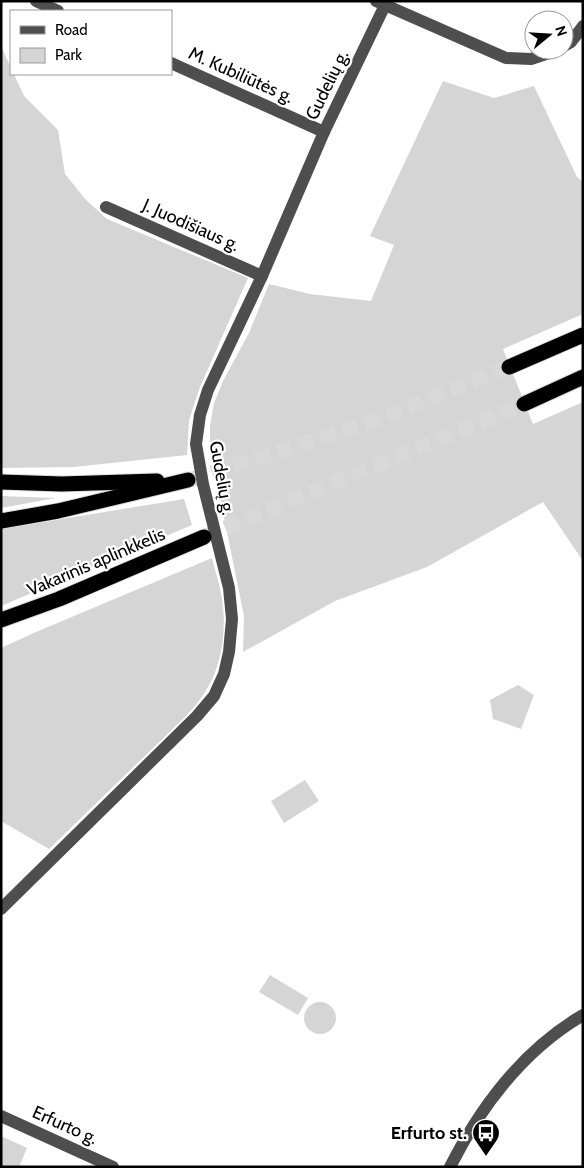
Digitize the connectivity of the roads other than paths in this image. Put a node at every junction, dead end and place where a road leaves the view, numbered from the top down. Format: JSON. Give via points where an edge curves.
{"nodes":[{"id":1,"x":36,"y":1,"type":"edge"},
{"id":2,"x":382,"y":3,"type":"edge"},
{"id":3,"x":56,"y":10,"type":"edge"},
{"id":4,"x":583,"y":26,"type":"edge"},
{"id":5,"x":574,"y":38,"type":"edge"},
{"id":6,"x":524,"y":59,"type":"edge"},
{"id":7,"x":172,"y":62,"type":"edge"},
{"id":8,"x":324,"y":132,"type":"junction"},
{"id":9,"x":106,"y":207,"type":"dead end"},
{"id":10,"x":262,"y":276,"type":"junction"},
{"id":11,"x":583,"y":335,"type":"edge"},
{"id":12,"x":509,"y":368,"type":"tunnel mouth"},
{"id":13,"x":583,"y":378,"type":"edge"},
{"id":14,"x":524,"y":404,"type":"tunnel mouth"},
{"id":15,"x":1,"y":482,"type":"edge"},
{"id":16,"x":1,"y":521,"type":"edge"},
{"id":17,"x":204,"y":537,"type":"tunnel mouth"},
{"id":18,"x":59,"y":599,"type":"junction"},
{"id":19,"x":1,"y":620,"type":"edge"},
{"id":20,"x":1,"y":630,"type":"edge"},
{"id":21,"x":1,"y":909,"type":"edge"},
{"id":22,"x":583,"y":1016,"type":"edge"},
{"id":23,"x":1,"y":1116,"type":"edge"},
{"id":24,"x":114,"y":1167,"type":"edge"},
{"id":25,"x":450,"y":1167,"type":"edge"}],
"edges":[{"from":1,"to":3,"type":"street"},
{"from":2,"to":6,"type":"street","via":[[506,58]]},
{"from":2,"to":8,"type":"street","name":"Gudelių g."},
{"from":4,"to":5,"type":"street"},
{"from":7,"to":8,"type":"street","name":"M. Kubiliūtės g."},
{"from":8,"to":10,"type":"street","name":"Gudelių g."},
{"from":9,"to":10,"type":"street","name":"J. Juodišiaus g."},
{"from":10,"to":21,"type":"street","name":"Gudelių g.","via":[[208,390],[196,444],[229,588],[232,619],[224,674],[214,696],[197,716]]},
{"from":11,"to":12,"type":"highway"},
{"from":13,"to":14,"type":"highway"},
{"from":15,"to":16,"type":"highway","via":[[62,484],[188,480]]},
{"from":17,"to":18,"type":"highway","name":"Vakarinis aplinkkelis"},
{"from":18,"to":19,"type":"highway","name":"Vakarinis aplinkkelis"},
{"from":18,"to":20,"type":"highway"},
{"from":22,"to":25,"type":"street","via":[[539,1048],[505,1081],[474,1123]]},
{"from":23,"to":24,"type":"street","name":"Erfurto g."}]}
